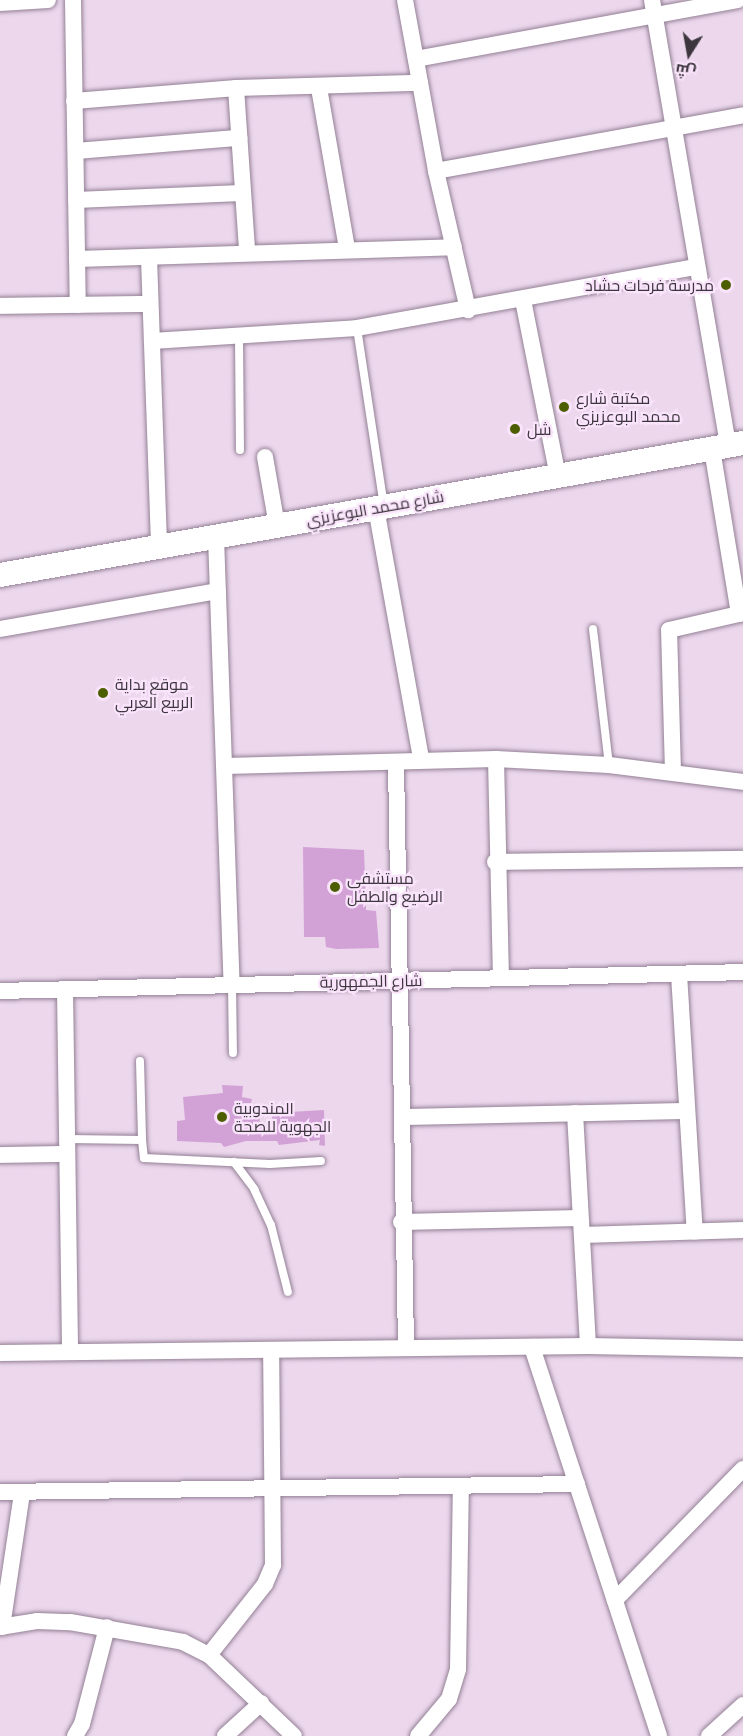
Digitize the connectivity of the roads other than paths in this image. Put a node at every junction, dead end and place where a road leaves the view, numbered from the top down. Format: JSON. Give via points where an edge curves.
{"nodes":[{"id":1,"x":48,"y":0,"type":"edge"},
{"id":2,"x":72,"y":0,"type":"edge"},
{"id":3,"x":405,"y":0,"type":"edge"},
{"id":4,"x":738,"y":0,"type":"edge"},
{"id":5,"x":0,"y":3,"type":"edge"},
{"id":6,"x":654,"y":8,"type":"edge"},
{"id":7,"x":416,"y":59,"type":"junction"},
{"id":8,"x":420,"y":83,"type":"junction"},
{"id":9,"x":237,"y":88,"type":"junction"},
{"id":10,"x":319,"y":88,"type":"junction"},
{"id":11,"x":74,"y":101,"type":"junction"},
{"id":12,"x":743,"y":115,"type":"edge"},
{"id":13,"x":673,"y":128,"type":"junction"},
{"id":14,"x":239,"y":138,"type":"junction"},
{"id":15,"x":75,"y":151,"type":"junction"},
{"id":16,"x":436,"y":171,"type":"junction"},
{"id":17,"x":241,"y":193,"type":"junction"},
{"id":18,"x":76,"y":200,"type":"junction"},
{"id":19,"x":454,"y":247,"type":"junction"},
{"id":20,"x":347,"y":248,"type":"junction"},
{"id":21,"x":247,"y":251,"type":"junction"},
{"id":22,"x":149,"y":258,"type":"junction"},
{"id":23,"x":78,"y":259,"type":"junction"},
{"id":24,"x":697,"y":267,"type":"junction"},
{"id":25,"x":523,"y":300,"type":"junction"},
{"id":26,"x":150,"y":304,"type":"junction"},
{"id":27,"x":78,"y":305,"type":"junction"},
{"id":28,"x":0,"y":306,"type":"edge"},
{"id":29,"x":468,"y":310,"type":"junction"},
{"id":30,"x":357,"y":328,"type":"junction"},
{"id":31,"x":239,"y":338,"type":"junction"},
{"id":32,"x":152,"y":341,"type":"junction"},
{"id":33,"x":728,"y":446,"type":"edge"},
{"id":34,"x":240,"y":450,"type":"dead end"},
{"id":35,"x":265,"y":457,"type":"dead end"},
{"id":36,"x":558,"y":476,"type":"junction"},
{"id":37,"x":380,"y":508,"type":"junction"},
{"id":38,"x":277,"y":526,"type":"junction"},
{"id":39,"x":216,"y":537,"type":"junction"},
{"id":40,"x":159,"y":546,"type":"junction"},
{"id":41,"x":2,"y":574,"type":"edge"},
{"id":42,"x":218,"y":591,"type":"junction"},
{"id":43,"x":741,"y":614,"type":"edge"},
{"id":44,"x":0,"y":629,"type":"edge"},
{"id":45,"x":593,"y":630,"type":"dead end"},
{"id":46,"x":421,"y":759,"type":"junction"},
{"id":47,"x":496,"y":759,"type":"junction"},
{"id":48,"x":396,"y":762,"type":"junction"},
{"id":49,"x":609,"y":765,"type":"junction"},
{"id":50,"x":225,"y":766,"type":"junction"},
{"id":51,"x":672,"y":772,"type":"junction"},
{"id":52,"x":743,"y":782,"type":"edge"},
{"id":53,"x":743,"y":859,"type":"edge"},
{"id":54,"x":495,"y":862,"type":"junction"},
{"id":55,"x":743,"y":972,"type":"edge"},
{"id":56,"x":679,"y":974,"type":"junction"},
{"id":57,"x":501,"y":978,"type":"junction"},
{"id":58,"x":400,"y":981,"type":"junction"},
{"id":59,"x":232,"y":985,"type":"junction"},
{"id":60,"x":65,"y":989,"type":"junction"},
{"id":61,"x":0,"y":991,"type":"edge"},
{"id":62,"x":233,"y":1053,"type":"dead end"},
{"id":63,"x":140,"y":1061,"type":"dead end"},
{"id":64,"x":687,"y":1111,"type":"junction"},
{"id":65,"x":575,"y":1113,"type":"junction"},
{"id":66,"x":402,"y":1117,"type":"junction"},
{"id":67,"x":142,"y":1140,"type":"junction"},
{"id":68,"x":67,"y":1147,"type":"junction"},
{"id":69,"x":0,"y":1155,"type":"edge"},
{"id":70,"x":321,"y":1161,"type":"dead end"},
{"id":71,"x":234,"y":1162,"type":"junction"},
{"id":72,"x":402,"y":1221,"type":"junction"},
{"id":73,"x":581,"y":1226,"type":"junction"},
{"id":74,"x":743,"y":1230,"type":"edge"},
{"id":75,"x":695,"y":1232,"type":"junction"},
{"id":76,"x":288,"y":1292,"type":"dead end"},
{"id":77,"x":588,"y":1346,"type":"junction"},
{"id":78,"x":532,"y":1347,"type":"junction"},
{"id":79,"x":406,"y":1348,"type":"junction"},
{"id":80,"x":743,"y":1349,"type":"edge"},
{"id":81,"x":271,"y":1350,"type":"junction"},
{"id":82,"x":70,"y":1352,"type":"junction"},
{"id":83,"x":0,"y":1353,"type":"edge"},
{"id":84,"x":743,"y":1469,"type":"edge"},
{"id":85,"x":577,"y":1484,"type":"junction"},
{"id":86,"x":461,"y":1486,"type":"junction"},
{"id":87,"x":274,"y":1487,"type":"junction"},
{"id":88,"x":0,"y":1492,"type":"edge"},
{"id":89,"x":22,"y":1493,"type":"junction"},
{"id":90,"x":615,"y":1600,"type":"junction"},
{"id":91,"x":1,"y":1627,"type":"edge"},
{"id":92,"x":107,"y":1627,"type":"junction"},
{"id":93,"x":209,"y":1655,"type":"junction"},
{"id":94,"x":261,"y":1703,"type":"junction"},
{"id":95,"x":743,"y":1705,"type":"edge"},
{"id":96,"x":75,"y":1736,"type":"edge"},
{"id":97,"x":225,"y":1736,"type":"edge"},
{"id":98,"x":294,"y":1736,"type":"edge"},
{"id":99,"x":418,"y":1736,"type":"edge"},
{"id":100,"x":659,"y":1736,"type":"edge"},
{"id":101,"x":709,"y":1736,"type":"edge"}],
"edges":[{"from":1,"to":5,"type":"street"},
{"from":2,"to":11,"type":"street"},
{"from":3,"to":7,"type":"street"},
{"from":4,"to":6,"type":"street"},
{"from":6,"to":7,"type":"street"},
{"from":6,"to":13,"type":"street"},
{"from":7,"to":8,"type":"street"},
{"from":8,"to":10,"type":"street"},
{"from":8,"to":16,"type":"street"},
{"from":9,"to":10,"type":"street"},
{"from":9,"to":11,"type":"street"},
{"from":9,"to":14,"type":"street"},
{"from":10,"to":20,"type":"street"},
{"from":11,"to":15,"type":"street"},
{"from":12,"to":13,"type":"street"},
{"from":13,"to":16,"type":"street"},
{"from":13,"to":24,"type":"street"},
{"from":14,"to":15,"type":"street"},
{"from":14,"to":17,"type":"street"},
{"from":15,"to":18,"type":"street"},
{"from":16,"to":19,"type":"street"},
{"from":17,"to":18,"type":"street"},
{"from":17,"to":21,"type":"street"},
{"from":18,"to":23,"type":"street"},
{"from":19,"to":20,"type":"street"},
{"from":19,"to":29,"type":"street"},
{"from":20,"to":21,"type":"street"},
{"from":21,"to":22,"type":"street"},
{"from":22,"to":23,"type":"street"},
{"from":22,"to":26,"type":"street"},
{"from":23,"to":27,"type":"street"},
{"from":24,"to":25,"type":"street"},
{"from":24,"to":33,"type":"street"},
{"from":25,"to":29,"type":"street"},
{"from":25,"to":36,"type":"street"},
{"from":26,"to":27,"type":"street"},
{"from":26,"to":32,"type":"street"},
{"from":27,"to":28,"type":"street"},
{"from":29,"to":30,"type":"street"},
{"from":30,"to":31,"type":"street"},
{"from":30,"to":37,"type":"lane"},
{"from":31,"to":32,"type":"street"},
{"from":31,"to":34,"type":"lane"},
{"from":32,"to":40,"type":"street"},
{"from":33,"to":36,"type":"main road","name":"شارع محمد البوعزيزي"},
{"from":33,"to":43,"type":"street"},
{"from":35,"to":38,"type":"street"},
{"from":36,"to":37,"type":"main road","name":"شارع محمد البوعزيزي"},
{"from":37,"to":38,"type":"main road","name":"شارع محمد البوعزيزي"},
{"from":37,"to":46,"type":"street"},
{"from":38,"to":39,"type":"main road","name":"شارع محمد البوعزيزي"},
{"from":39,"to":40,"type":"main road","name":"شارع محمد البوعزيزي"},
{"from":39,"to":42,"type":"street"},
{"from":40,"to":41,"type":"main road","name":"شارع محمد البوعزيزي"},
{"from":42,"to":44,"type":"street"},
{"from":42,"to":50,"type":"street"},
{"from":43,"to":51,"type":"street","via":[[669,630]]},
{"from":45,"to":49,"type":"lane"},
{"from":46,"to":47,"type":"street"},
{"from":46,"to":48,"type":"street"},
{"from":47,"to":49,"type":"street"},
{"from":47,"to":54,"type":"street"},
{"from":48,"to":50,"type":"street"},
{"from":48,"to":58,"type":"street"},
{"from":49,"to":51,"type":"street"},
{"from":50,"to":59,"type":"street"},
{"from":51,"to":52,"type":"street"},
{"from":53,"to":54,"type":"street"},
{"from":54,"to":57,"type":"street"},
{"from":55,"to":56,"type":"street","name":"شارع الجمهورية"},
{"from":56,"to":57,"type":"street","name":"شارع الجمهورية"},
{"from":56,"to":64,"type":"street"},
{"from":57,"to":58,"type":"street","name":"شارع الجمهورية"},
{"from":58,"to":59,"type":"street","name":"شارع الجمهورية"},
{"from":58,"to":66,"type":"street"},
{"from":59,"to":60,"type":"street","name":"شارع الجمهورية"},
{"from":59,"to":62,"type":"lane"},
{"from":60,"to":61,"type":"street","name":"شارع الجمهورية"},
{"from":60,"to":68,"type":"street"},
{"from":63,"to":67,"type":"lane"},
{"from":64,"to":65,"type":"street"},
{"from":64,"to":75,"type":"street"},
{"from":65,"to":66,"type":"street"},
{"from":65,"to":73,"type":"street"},
{"from":66,"to":72,"type":"street"},
{"from":67,"to":68,"type":"lane"},
{"from":67,"to":71,"type":"lane","via":[[144,1158]]},
{"from":68,"to":69,"type":"street"},
{"from":68,"to":82,"type":"street"},
{"from":70,"to":71,"type":"lane"},
{"from":71,"to":76,"type":"lane","via":[[271,1225]]},
{"from":72,"to":73,"type":"street"},
{"from":72,"to":79,"type":"street"},
{"from":73,"to":75,"type":"street"},
{"from":73,"to":77,"type":"street"},
{"from":74,"to":75,"type":"street"},
{"from":77,"to":78,"type":"street"},
{"from":77,"to":80,"type":"street"},
{"from":78,"to":79,"type":"street"},
{"from":78,"to":85,"type":"street"},
{"from":79,"to":81,"type":"street"},
{"from":81,"to":82,"type":"street"},
{"from":81,"to":87,"type":"street"},
{"from":82,"to":83,"type":"street"},
{"from":84,"to":90,"type":"street"},
{"from":85,"to":86,"type":"street"},
{"from":85,"to":90,"type":"street"},
{"from":86,"to":87,"type":"street"},
{"from":86,"to":99,"type":"street","via":[[458,1670],[449,1699]]},
{"from":87,"to":89,"type":"street"},
{"from":87,"to":93,"type":"street","via":[[275,1545],[270,1575]]},
{"from":88,"to":89,"type":"street"},
{"from":89,"to":91,"type":"street"},
{"from":90,"to":100,"type":"street"},
{"from":91,"to":92,"type":"street","via":[[37,1621]]},
{"from":92,"to":93,"type":"street","via":[[183,1642]]},
{"from":92,"to":96,"type":"street"},
{"from":93,"to":94,"type":"street"},
{"from":94,"to":97,"type":"street"},
{"from":94,"to":98,"type":"street"},
{"from":95,"to":101,"type":"street"}]}
